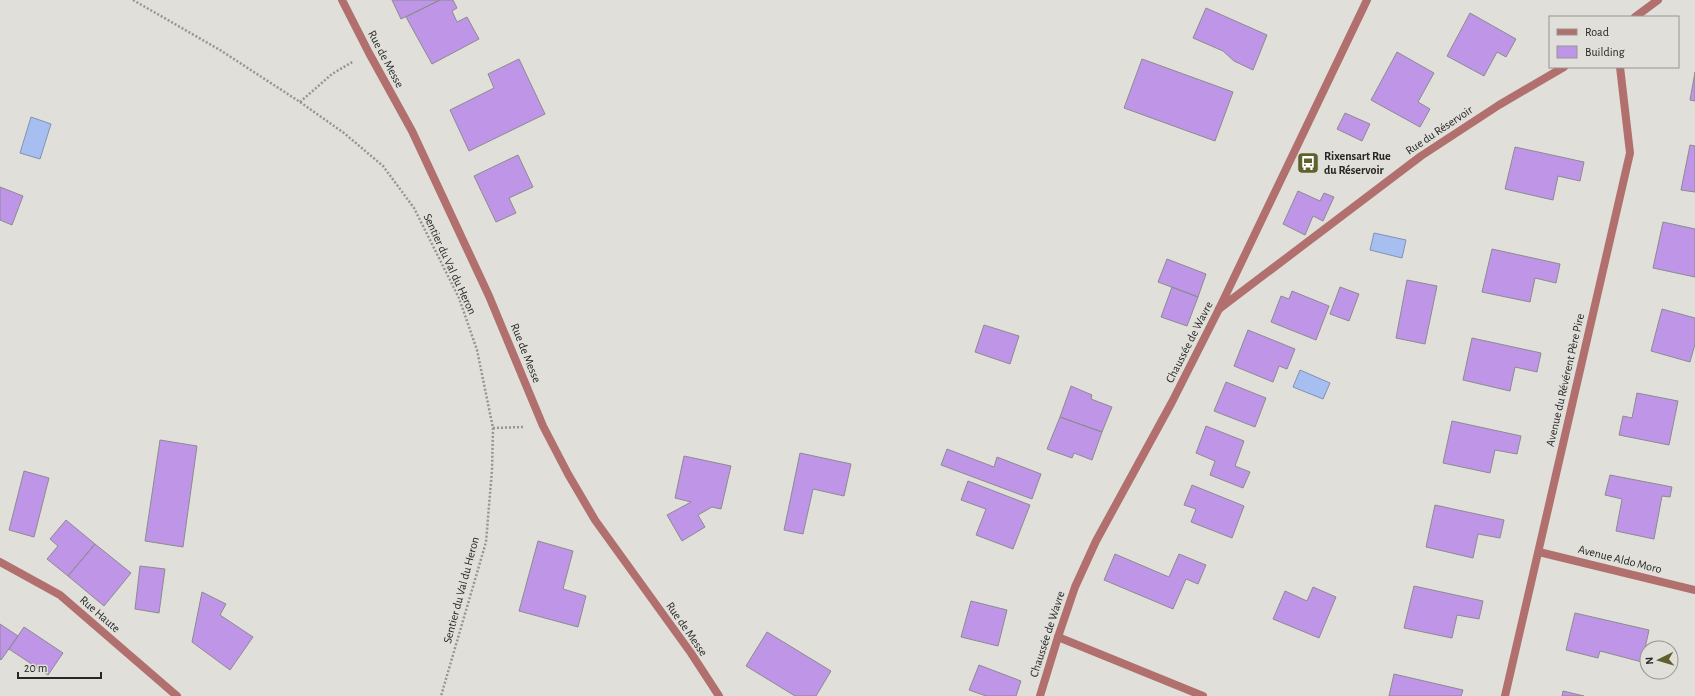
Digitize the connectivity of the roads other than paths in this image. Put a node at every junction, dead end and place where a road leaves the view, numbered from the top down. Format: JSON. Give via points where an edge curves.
{"nodes":[{"id":1,"x":342,"y":0,"type":"edge"},
{"id":2,"x":1368,"y":0,"type":"edge"},
{"id":3,"x":1658,"y":0,"type":"edge"},
{"id":4,"x":1635,"y":16,"type":"edge"},
{"id":5,"x":1562,"y":68,"type":"edge"},
{"id":6,"x":1620,"y":68,"type":"edge"},
{"id":7,"x":1219,"y":309,"type":"junction"},
{"id":8,"x":1539,"y":552,"type":"junction"},
{"id":9,"x":0,"y":562,"type":"edge"},
{"id":10,"x":1695,"y":590,"type":"edge"},
{"id":11,"x":1058,"y":637,"type":"junction"},
{"id":12,"x":177,"y":696,"type":"edge"},
{"id":13,"x":719,"y":696,"type":"edge"},
{"id":14,"x":1040,"y":696,"type":"edge"},
{"id":15,"x":1203,"y":696,"type":"edge"},
{"id":16,"x":1505,"y":696,"type":"edge"}],
"edges":[{"from":1,"to":13,"type":"street","name":"Rue de Messe","via":[[412,131],[486,289],[543,426],[568,474],[595,520]]},
{"from":2,"to":7,"type":"street","name":"Chaussée de Wavre"},
{"from":3,"to":4,"type":"street"},
{"from":5,"to":7,"type":"street","name":"Rue du Réservoir","via":[[1499,105],[1421,156]]},
{"from":6,"to":8,"type":"street","name":"Avenue du Révérent Père Pire","via":[[1630,153]]},
{"from":7,"to":11,"type":"street","name":"Chaussée de Wavre","via":[[1172,402],[1096,541],[1075,587]]},
{"from":8,"to":10,"type":"street","name":"Avenue Aldo Moro"},
{"from":8,"to":16,"type":"street","name":"Avenue du Révérent Père Pire"},
{"from":9,"to":12,"type":"street","name":"Rue Haute","via":[[60,595]]},
{"from":11,"to":14,"type":"street","name":"Chaussée de Wavre"},
{"from":11,"to":15,"type":"street"}]}
